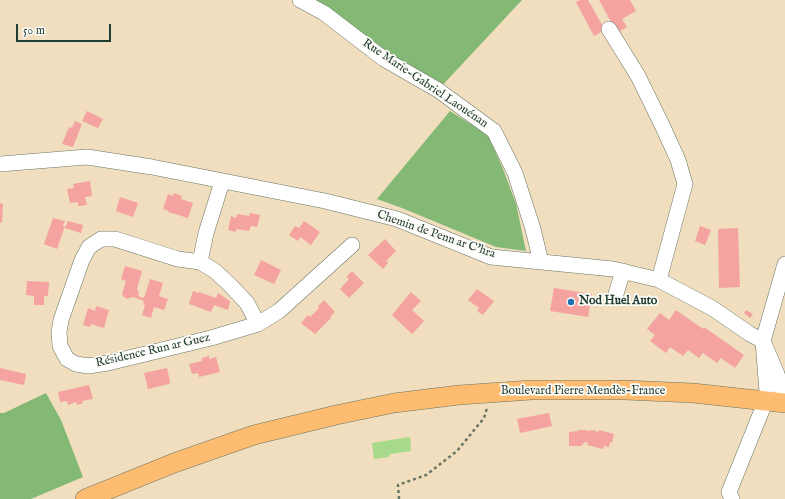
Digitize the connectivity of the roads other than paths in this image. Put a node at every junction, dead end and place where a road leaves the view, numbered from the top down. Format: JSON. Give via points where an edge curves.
{"nodes":[{"id":1,"x":300,"y":0,"type":"edge"},
{"id":2,"x":609,"y":29,"type":"dead end"},
{"id":3,"x":0,"y":164,"type":"edge"},
{"id":4,"x":222,"y":182,"type":"junction"},
{"id":5,"x":352,"y":245,"type":"dead end"},
{"id":6,"x":200,"y":262,"type":"junction"},
{"id":7,"x":541,"y":262,"type":"junction"},
{"id":8,"x":785,"y":264,"type":"edge"},
{"id":9,"x":623,"y":271,"type":"junction"},
{"id":10,"x":658,"y":280,"type":"junction"},
{"id":11,"x":615,"y":297,"type":"dead end"},
{"id":12,"x":258,"y":324,"type":"junction"},
{"id":13,"x":763,"y":341,"type":"junction"},
{"id":14,"x":780,"y":398,"type":"edge"},
{"id":15,"x":84,"y":499,"type":"edge"},
{"id":16,"x":732,"y":499,"type":"edge"}],
"edges":[{"from":1,"to":7,"type":"street","name":"Rue Marie-Gabriel Laouénan","via":[[324,13],[384,59],[438,90],[494,131],[515,173]]},
{"from":2,"to":10,"type":"street","via":[[638,76],[678,160],[685,184]]},
{"from":3,"to":4,"type":"street","name":"Chemin de Penn ar C'hra","via":[[86,157],[152,167]]},
{"from":4,"to":6,"type":"street"},
{"from":4,"to":7,"type":"street","name":"Chemin de Penn ar C'hra","via":[[325,201],[397,219],[491,257]]},
{"from":5,"to":12,"type":"street","name":"Résidence Run ar Guez","via":[[279,312]]},
{"from":6,"to":12,"type":"street","name":"Résidence Run ar Guez","via":[[215,271],[247,303]]},
{"from":6,"to":12,"type":"street","name":"Résidence Run ar Guez","via":[[178,259],[115,239],[101,240],[89,247],[61,320],[60,346],[67,358],[76,364],[88,366],[211,338]]},
{"from":7,"to":9,"type":"street","name":"Chemin de Penn ar C'hra"},
{"from":8,"to":13,"type":"street"},
{"from":9,"to":10,"type":"street","name":"Chemin de Penn ar C'hra"},
{"from":9,"to":11,"type":"street"},
{"from":10,"to":13,"type":"street","name":"Chemin de Penn ar C'hra","via":[[712,308]]},
{"from":13,"to":14,"type":"street","via":[[767,392]]},
{"from":14,"to":15,"type":"main road","name":"Boulevard Pierre Mendès-France","via":[[632,390],[531,390],[394,403],[254,435]]},
{"from":14,"to":16,"type":"street","via":[[729,492]]}]}
